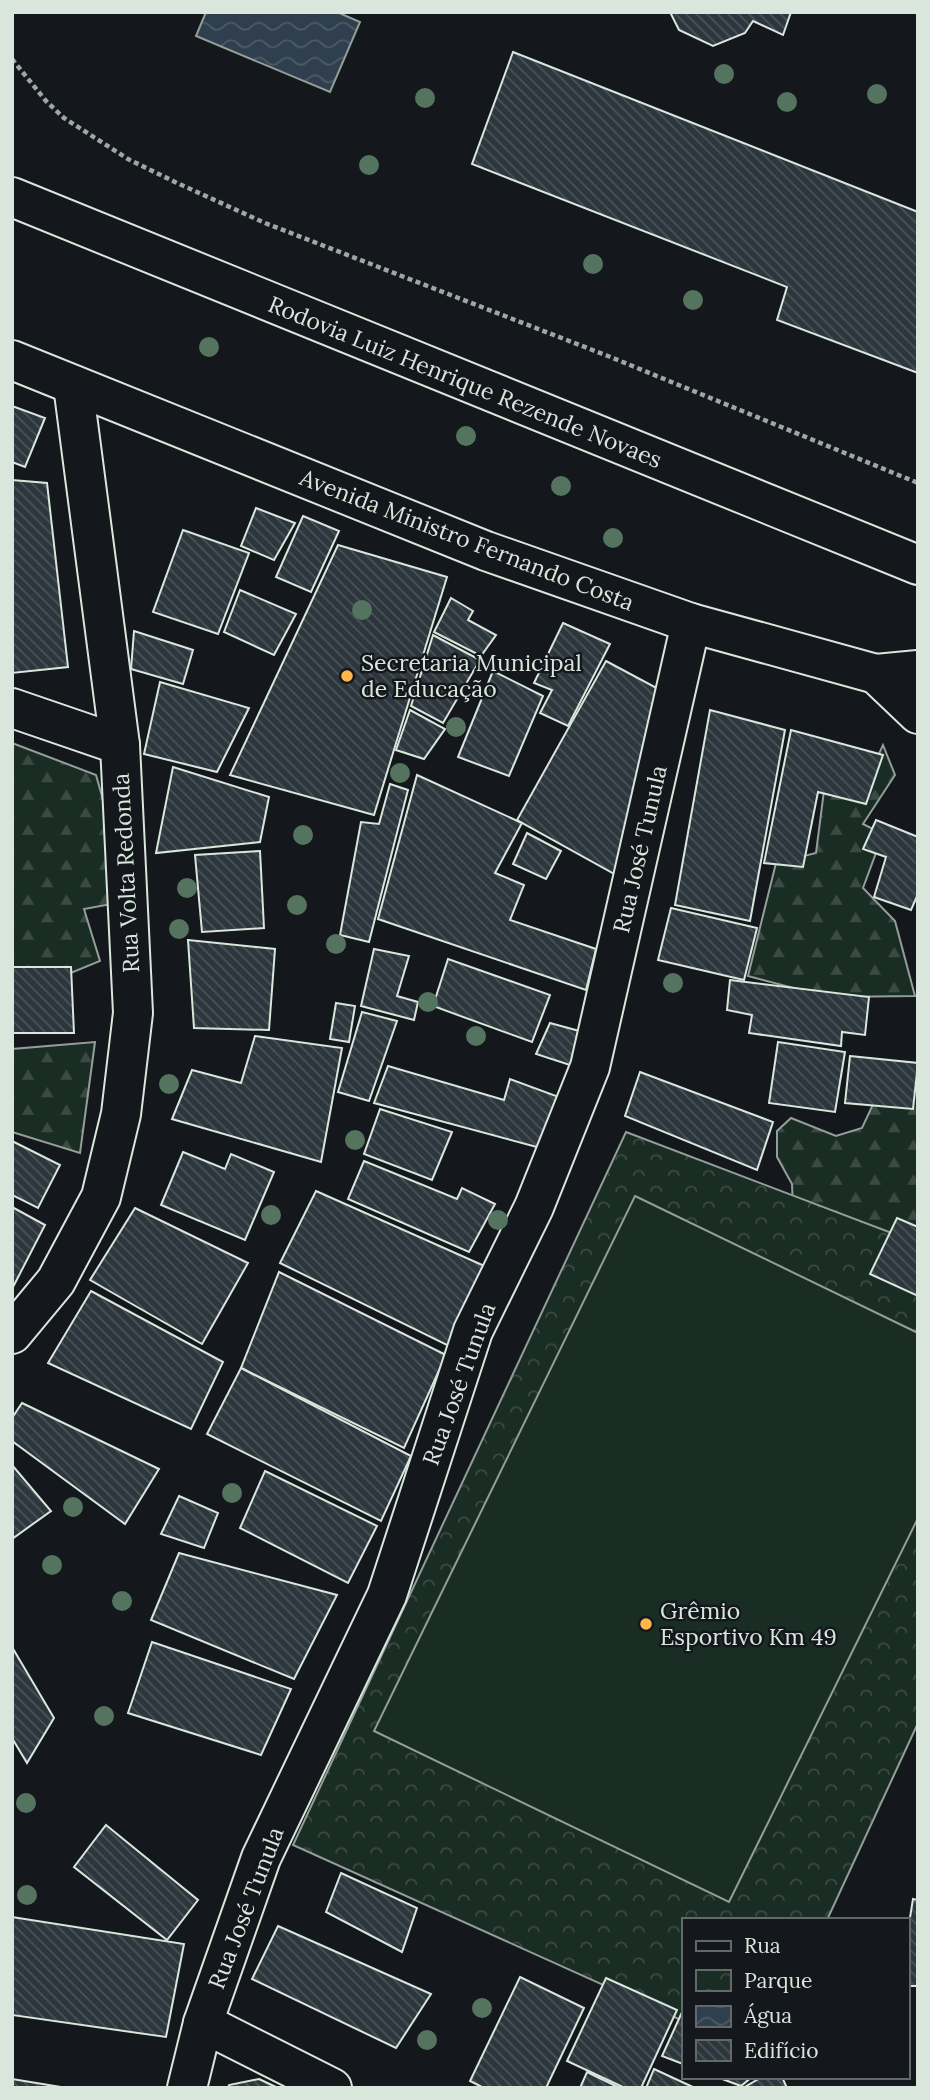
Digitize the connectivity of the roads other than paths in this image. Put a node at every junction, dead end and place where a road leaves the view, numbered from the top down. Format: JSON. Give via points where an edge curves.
{"nodes":[{"id":1,"x":12,"y":197,"type":"edge"},
{"id":2,"x":12,"y":360,"type":"edge"},
{"id":3,"x":74,"y":385,"type":"junction"},
{"id":4,"x":918,"y":565,"type":"edge"},
{"id":5,"x":691,"y":624,"type":"junction"},
{"id":6,"x":918,"y":670,"type":"edge"},
{"id":7,"x":876,"y":674,"type":"junction"},
{"id":8,"x":12,"y":708,"type":"edge"},
{"id":9,"x":918,"y":714,"type":"edge"},
{"id":10,"x":120,"y":745,"type":"junction"},
{"id":11,"x":12,"y":1334,"type":"edge"},
{"id":12,"x":203,"y":2023,"type":"junction"},
{"id":13,"x":187,"y":2088,"type":"edge"},
{"id":14,"x":332,"y":2088,"type":"edge"}],
"edges":[{"from":1,"to":4,"type":"main road","name":"Rodovia Luiz Henrique Rezende Novaes"},
{"from":2,"to":3,"type":"main road","name":"Avenida Ministro Fernando Costa"},
{"from":3,"to":5,"type":"main road","name":"Avenida Ministro Fernando Costa","via":[[474,547]]},
{"from":3,"to":10,"type":"main road","name":"Rua Volta Redonda"},
{"from":5,"to":7,"type":"main road","name":"Avenida Ministro Fernando Costa"},
{"from":5,"to":12,"type":"main road","name":"Rua José Tunula","via":[[590,1067],[534,1207],[473,1331],[387,1595],[261,1858]]},
{"from":6,"to":7,"type":"main road"},
{"from":7,"to":9,"type":"main road","name":"Avenida Ministro Fernando Costa"},
{"from":8,"to":10,"type":"main road"},
{"from":10,"to":11,"type":"main road","name":"Rua Volta Redonda","via":[[133,1013],[121,1114],[101,1197],[56,1281]]},
{"from":12,"to":13,"type":"main road","name":"Rua José Tunula"},
{"from":12,"to":14,"type":"main road"}]}
